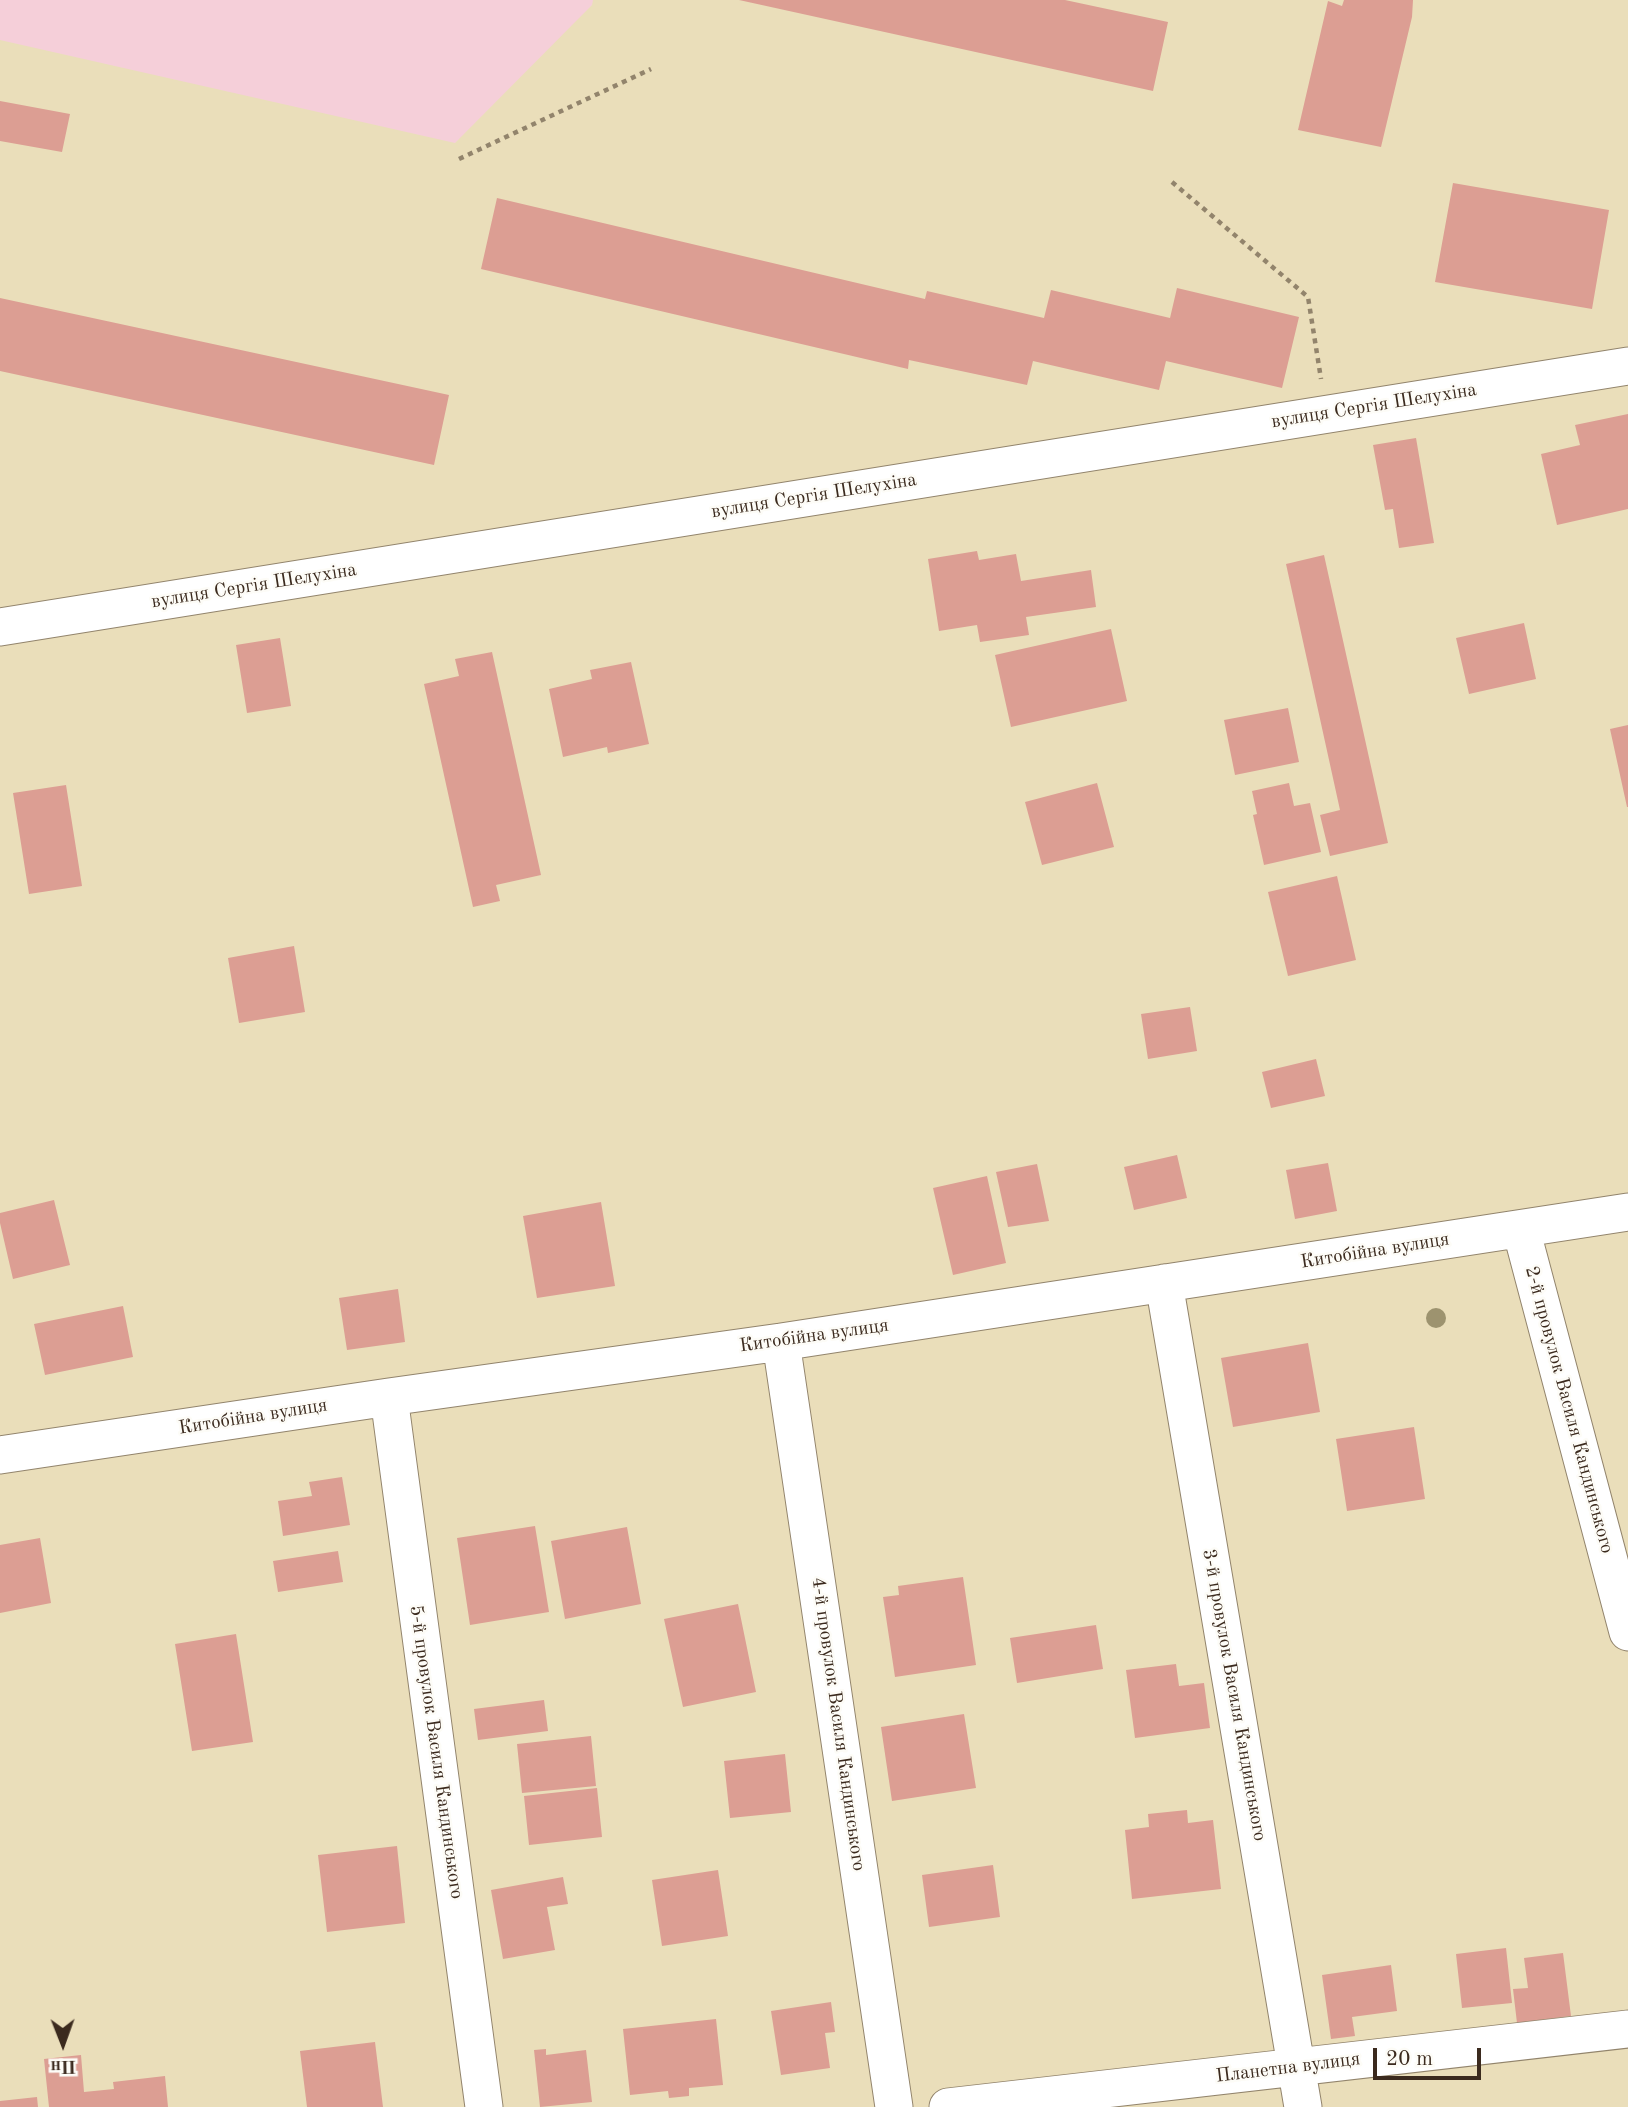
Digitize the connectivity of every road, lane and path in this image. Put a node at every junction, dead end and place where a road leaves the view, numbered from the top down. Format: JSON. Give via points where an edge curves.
{"nodes":[{"id":1,"x":651,"y":69,"type":"dead end"},
{"id":2,"x":459,"y":159,"type":"dead end"},
{"id":3,"x":1172,"y":182,"type":"dead end"},
{"id":4,"x":1628,"y":366,"type":"edge"},
{"id":5,"x":1326,"y":414,"type":"junction"},
{"id":6,"x":0,"y":626,"type":"edge"},
{"id":7,"x":1628,"y":1212,"type":"edge"},
{"id":8,"x":1521,"y":1229,"type":"junction"},
{"id":9,"x":1164,"y":1283,"type":"junction"},
{"id":10,"x":781,"y":1342,"type":"junction"},
{"id":11,"x":389,"y":1397,"type":"junction"},
{"id":12,"x":0,"y":1455,"type":"edge"},
{"id":13,"x":1628,"y":1632,"type":"edge"},
{"id":14,"x":1628,"y":2029,"type":"edge"},
{"id":15,"x":1297,"y":2067,"type":"junction"},
{"id":16,"x":484,"y":2107,"type":"edge"},
{"id":17,"x":894,"y":2107,"type":"edge"},
{"id":18,"x":948,"y":2107,"type":"edge"},
{"id":19,"x":1303,"y":2107,"type":"edge"}],
"edges":[{"from":1,"to":2,"type":"path"},
{"from":3,"to":5,"type":"path","via":[[1308,297]]},
{"from":4,"to":5,"type":"street","name":"вулиця Сергія Шелухіна"},
{"from":5,"to":6,"type":"street","name":"вулиця Сергія Шелухіна"},
{"from":7,"to":8,"type":"street","name":"Китобійна вулиця"},
{"from":8,"to":9,"type":"street","name":"Китобійна вулиця"},
{"from":8,"to":13,"type":"street","name":"2-й провулок Василя Кандинського"},
{"from":9,"to":10,"type":"street","name":"Китобійна вулиця"},
{"from":9,"to":15,"type":"street","name":"3-й провулок Василя Кандинського"},
{"from":10,"to":11,"type":"street","name":"Китобійна вулиця"},
{"from":10,"to":17,"type":"street","name":"4-й провулок Василя Кандинського"},
{"from":11,"to":12,"type":"street","name":"Китобійна вулиця"},
{"from":11,"to":16,"type":"street","name":"5-й провулок Василя Кандинського"},
{"from":14,"to":15,"type":"street","name":"Планетна вулиця"},
{"from":15,"to":18,"type":"street","name":"Планетна вулиця"},
{"from":15,"to":19,"type":"street","name":"3-й провулок Василя Кандинського"}]}
